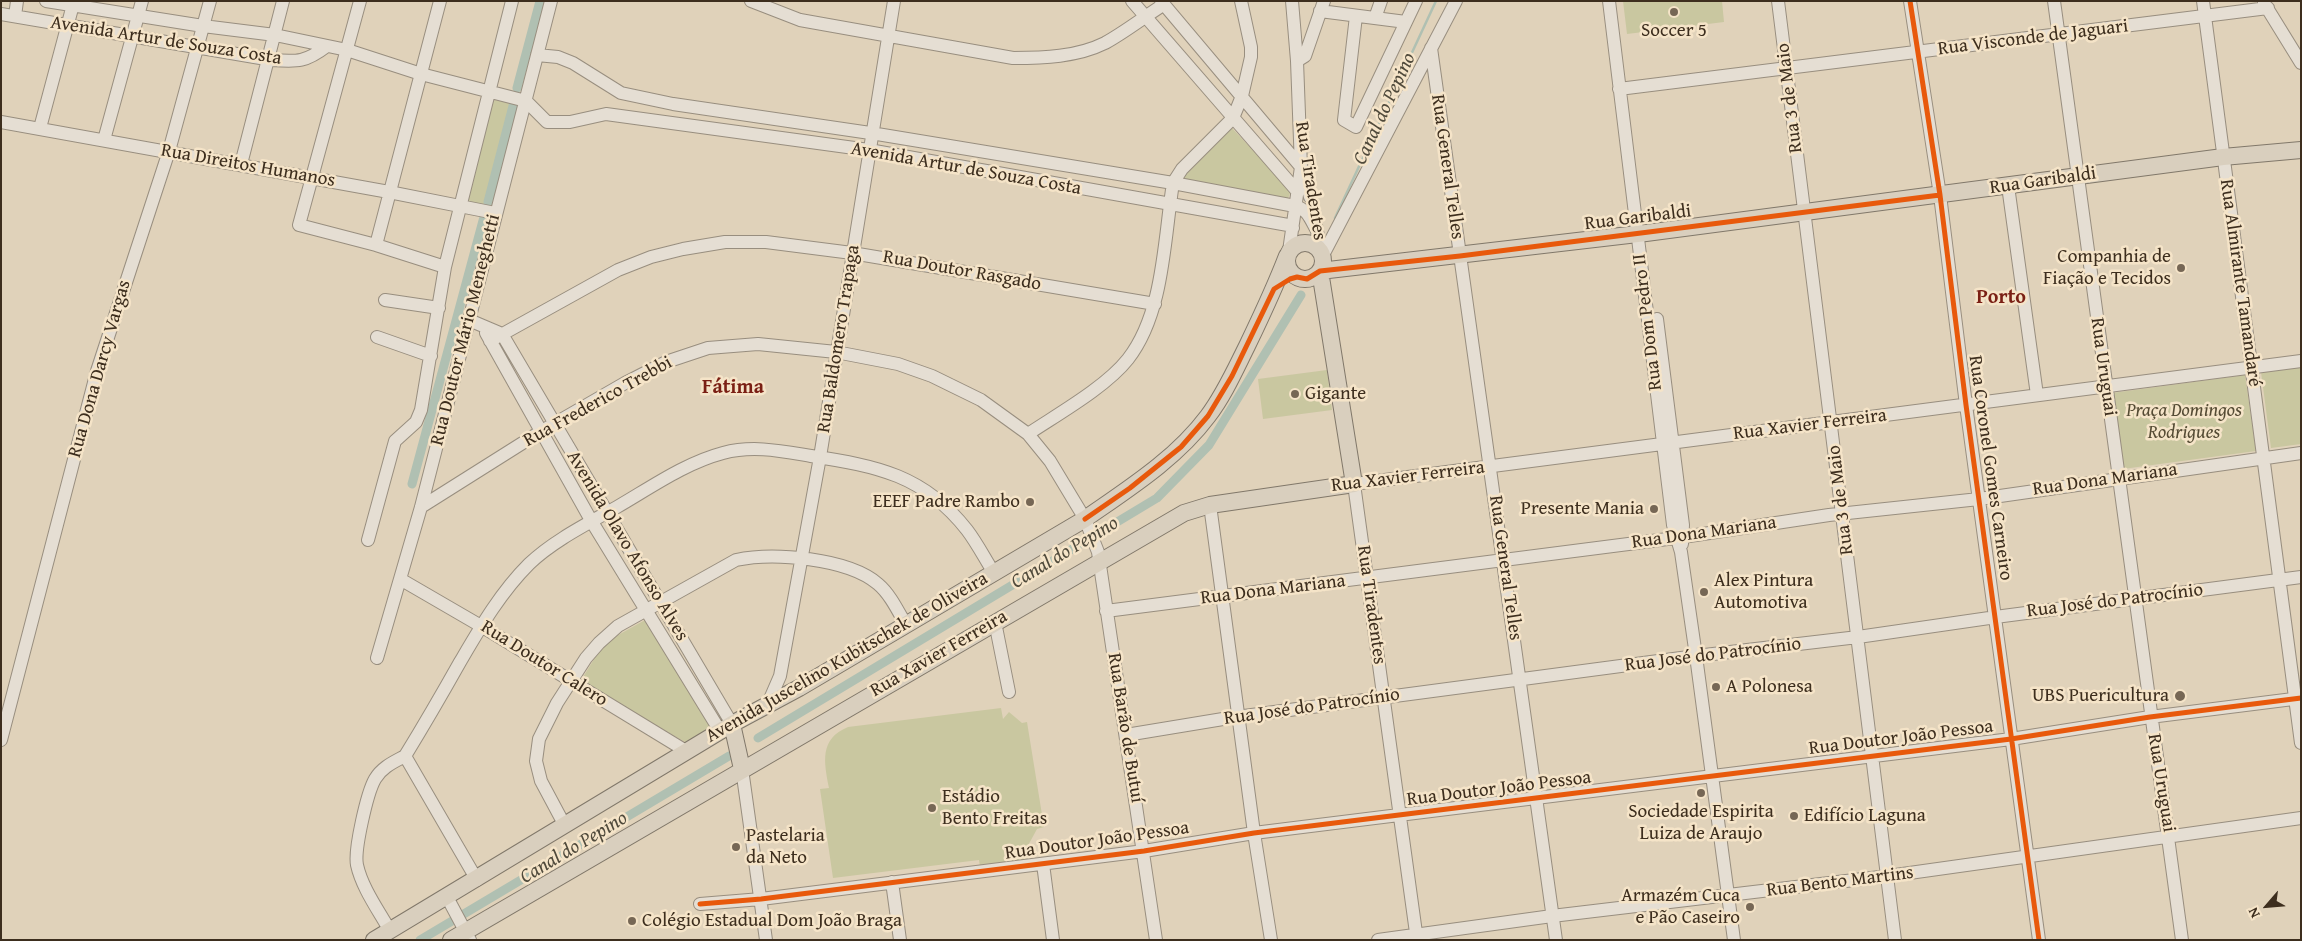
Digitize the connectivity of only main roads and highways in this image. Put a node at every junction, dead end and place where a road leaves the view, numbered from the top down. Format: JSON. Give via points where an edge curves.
{"nodes":[{"id":1,"x":2301,"y":150,"type":"edge"},
{"id":2,"x":1288,"y":254,"type":"junction"},
{"id":3,"x":1322,"y":261,"type":"junction"},
{"id":4,"x":1354,"y":484,"type":"joint"},
{"id":5,"x":726,"y":727,"type":"junction"},
{"id":6,"x":742,"y":769,"type":"junction"},
{"id":7,"x":467,"y":932,"type":"edge"},
{"id":8,"x":374,"y":940,"type":"edge"},
{"id":9,"x":451,"y":940,"type":"edge"}],
"edges":[{"from":1,"to":3,"type":"main road","name":"Rua Garibaldi","via":[[2223,157],[1642,234],[1340,270]]},
{"from":2,"to":3,"type":"main road","via":[[1298,244],[1309,243],[1314,245]]},
{"from":2,"to":3,"type":"main road","via":[[1287,266],[1297,277],[1312,278]]},
{"from":2,"to":5,"type":"main road","name":"Avenida Juscelino Kubitschek de Oliveira","via":[[1232,376],[1208,416],[1180,447],[1088,525],[994,573]]},
{"from":3,"to":4,"type":"main road","name":"Rua Tiradentes"},
{"from":4,"to":6,"type":"main road","name":"Rua Xavier Ferreira","via":[[1210,506],[1184,513],[1098,556],[995,622]]},
{"from":5,"to":6,"type":"main road","via":[[736,741]]},
{"from":5,"to":8,"type":"main road","name":"Avenida Juscelino Kubitschek de Oliveira","via":[[564,824],[477,880],[450,903]]},
{"from":6,"to":7,"type":"main road","name":"Rua Xavier Ferreira"},
{"from":7,"to":9,"type":"main road"}]}
